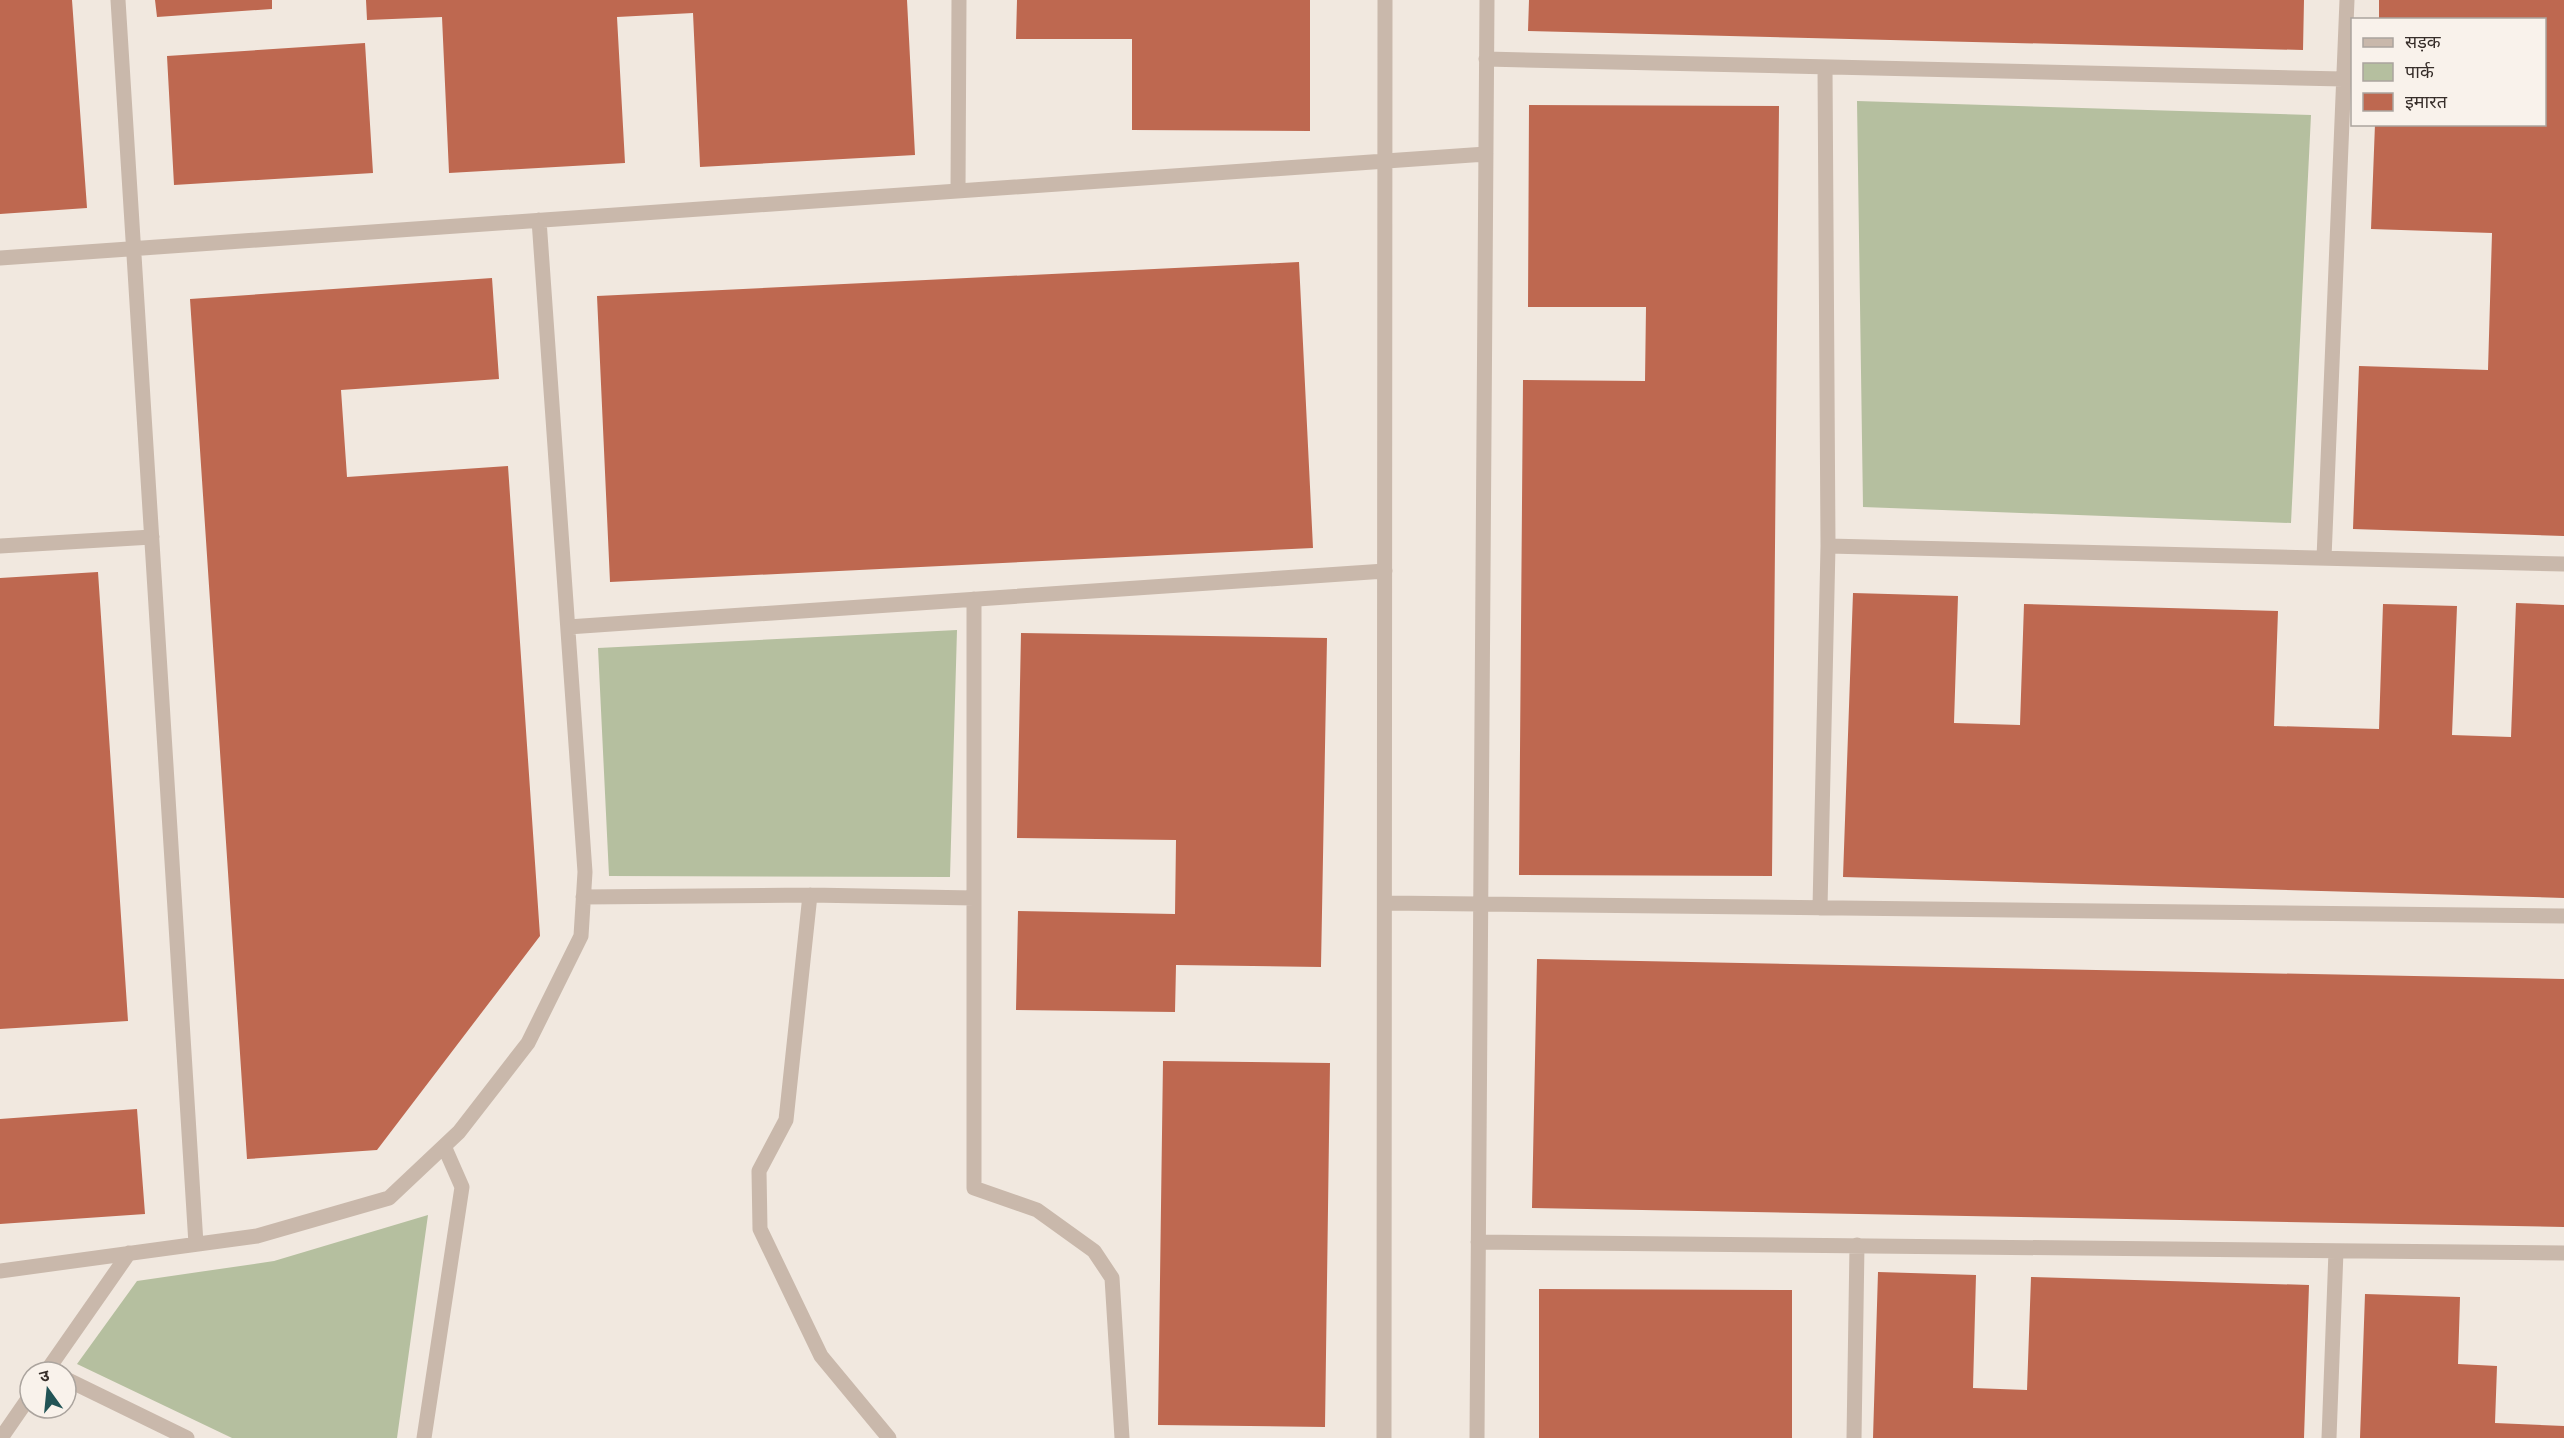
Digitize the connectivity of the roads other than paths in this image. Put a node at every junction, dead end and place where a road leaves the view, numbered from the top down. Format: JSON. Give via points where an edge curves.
{"nodes":[{"id":1,"x":118,"y":0,"type":"edge"},
{"id":2,"x":959,"y":0,"type":"edge"},
{"id":3,"x":1385,"y":0,"type":"edge"},
{"id":4,"x":1487,"y":0,"type":"edge"},
{"id":5,"x":2347,"y":0,"type":"edge"},
{"id":6,"x":1486,"y":59,"type":"junction"},
{"id":7,"x":1825,"y":67,"type":"junction"},
{"id":8,"x":2343,"y":78,"type":"junction"},
{"id":9,"x":1486,"y":154,"type":"junction"},
{"id":10,"x":1385,"y":161,"type":"junction"},
{"id":11,"x":958,"y":191,"type":"junction"},
{"id":12,"x":539,"y":220,"type":"junction"},
{"id":13,"x":134,"y":248,"type":"junction"},
{"id":14,"x":0,"y":258,"type":"edge"},
{"id":15,"x":152,"y":537,"type":"junction"},
{"id":16,"x":0,"y":546,"type":"edge"},
{"id":17,"x":1828,"y":546,"type":"junction"},
{"id":18,"x":2324,"y":558,"type":"junction"},
{"id":19,"x":2564,"y":564,"type":"edge"},
{"id":20,"x":1385,"y":570,"type":"junction"},
{"id":21,"x":974,"y":599,"type":"junction"},
{"id":22,"x":568,"y":627,"type":"junction"},
{"id":23,"x":810,"y":895,"type":"junction"},
{"id":24,"x":583,"y":897,"type":"junction"},
{"id":25,"x":974,"y":898,"type":"junction"},
{"id":26,"x":1385,"y":903,"type":"junction"},
{"id":27,"x":1480,"y":905,"type":"junction"},
{"id":28,"x":1820,"y":908,"type":"junction"},
{"id":29,"x":2564,"y":916,"type":"edge"},
{"id":30,"x":444,"y":1146,"type":"junction"},
{"id":31,"x":1478,"y":1242,"type":"junction"},
{"id":32,"x":196,"y":1244,"type":"junction"},
{"id":33,"x":1857,"y":1245,"type":"junction"},
{"id":34,"x":2336,"y":1251,"type":"junction"},
{"id":35,"x":129,"y":1253,"type":"junction"},
{"id":36,"x":2564,"y":1253,"type":"edge"},
{"id":37,"x":0,"y":1271,"type":"edge"},
{"id":38,"x":56,"y":1360,"type":"edge"},
{"id":39,"x":78,"y":1385,"type":"edge"},
{"id":40,"x":18,"y":1413,"type":"edge"},
{"id":41,"x":0,"y":1438,"type":"edge"},
{"id":42,"x":187,"y":1438,"type":"edge"},
{"id":43,"x":424,"y":1438,"type":"edge"},
{"id":44,"x":889,"y":1438,"type":"edge"},
{"id":45,"x":1122,"y":1438,"type":"edge"},
{"id":46,"x":1384,"y":1438,"type":"edge"},
{"id":47,"x":1477,"y":1438,"type":"edge"},
{"id":48,"x":1854,"y":1438,"type":"edge"},
{"id":49,"x":2329,"y":1438,"type":"edge"}],
"edges":[{"from":1,"to":13,"type":"street"},
{"from":2,"to":11,"type":"street"},
{"from":3,"to":10,"type":"street"},
{"from":4,"to":6,"type":"street"},
{"from":5,"to":8,"type":"street"},
{"from":6,"to":7,"type":"street"},
{"from":6,"to":9,"type":"street"},
{"from":7,"to":8,"type":"street"},
{"from":7,"to":17,"type":"street"},
{"from":8,"to":18,"type":"street"},
{"from":9,"to":10,"type":"street"},
{"from":9,"to":27,"type":"street"},
{"from":10,"to":11,"type":"street"},
{"from":10,"to":20,"type":"street"},
{"from":11,"to":12,"type":"street"},
{"from":12,"to":13,"type":"street"},
{"from":12,"to":22,"type":"street"},
{"from":13,"to":14,"type":"street"},
{"from":13,"to":15,"type":"street"},
{"from":15,"to":16,"type":"street"},
{"from":15,"to":32,"type":"street"},
{"from":17,"to":18,"type":"street"},
{"from":17,"to":28,"type":"street"},
{"from":18,"to":19,"type":"street"},
{"from":20,"to":21,"type":"street"},
{"from":20,"to":26,"type":"street"},
{"from":21,"to":22,"type":"street"},
{"from":21,"to":25,"type":"street"},
{"from":22,"to":24,"type":"street","via":[[585,872]]},
{"from":23,"to":24,"type":"street"},
{"from":23,"to":25,"type":"street"},
{"from":23,"to":44,"type":"street","via":[[786,1120],[759,1171],[760,1228],[821,1356]]},
{"from":24,"to":30,"type":"street","via":[[581,936],[528,1043]]},
{"from":25,"to":45,"type":"street","via":[[974,1188],[1037,1210],[1094,1251],[1112,1278]]},
{"from":26,"to":27,"type":"street"},
{"from":26,"to":46,"type":"street"},
{"from":27,"to":28,"type":"street"},
{"from":27,"to":31,"type":"street"},
{"from":28,"to":29,"type":"street"},
{"from":30,"to":32,"type":"street","via":[[389,1198],[257,1236]]},
{"from":30,"to":43,"type":"street","via":[[462,1187]]},
{"from":31,"to":33,"type":"street"},
{"from":31,"to":47,"type":"street"},
{"from":32,"to":35,"type":"street"},
{"from":33,"to":34,"type":"street"},
{"from":33,"to":48,"type":"street"},
{"from":34,"to":36,"type":"street"},
{"from":34,"to":49,"type":"street"},
{"from":35,"to":37,"type":"street"},
{"from":35,"to":38,"type":"street"},
{"from":39,"to":42,"type":"street"},
{"from":40,"to":41,"type":"street"}]}
